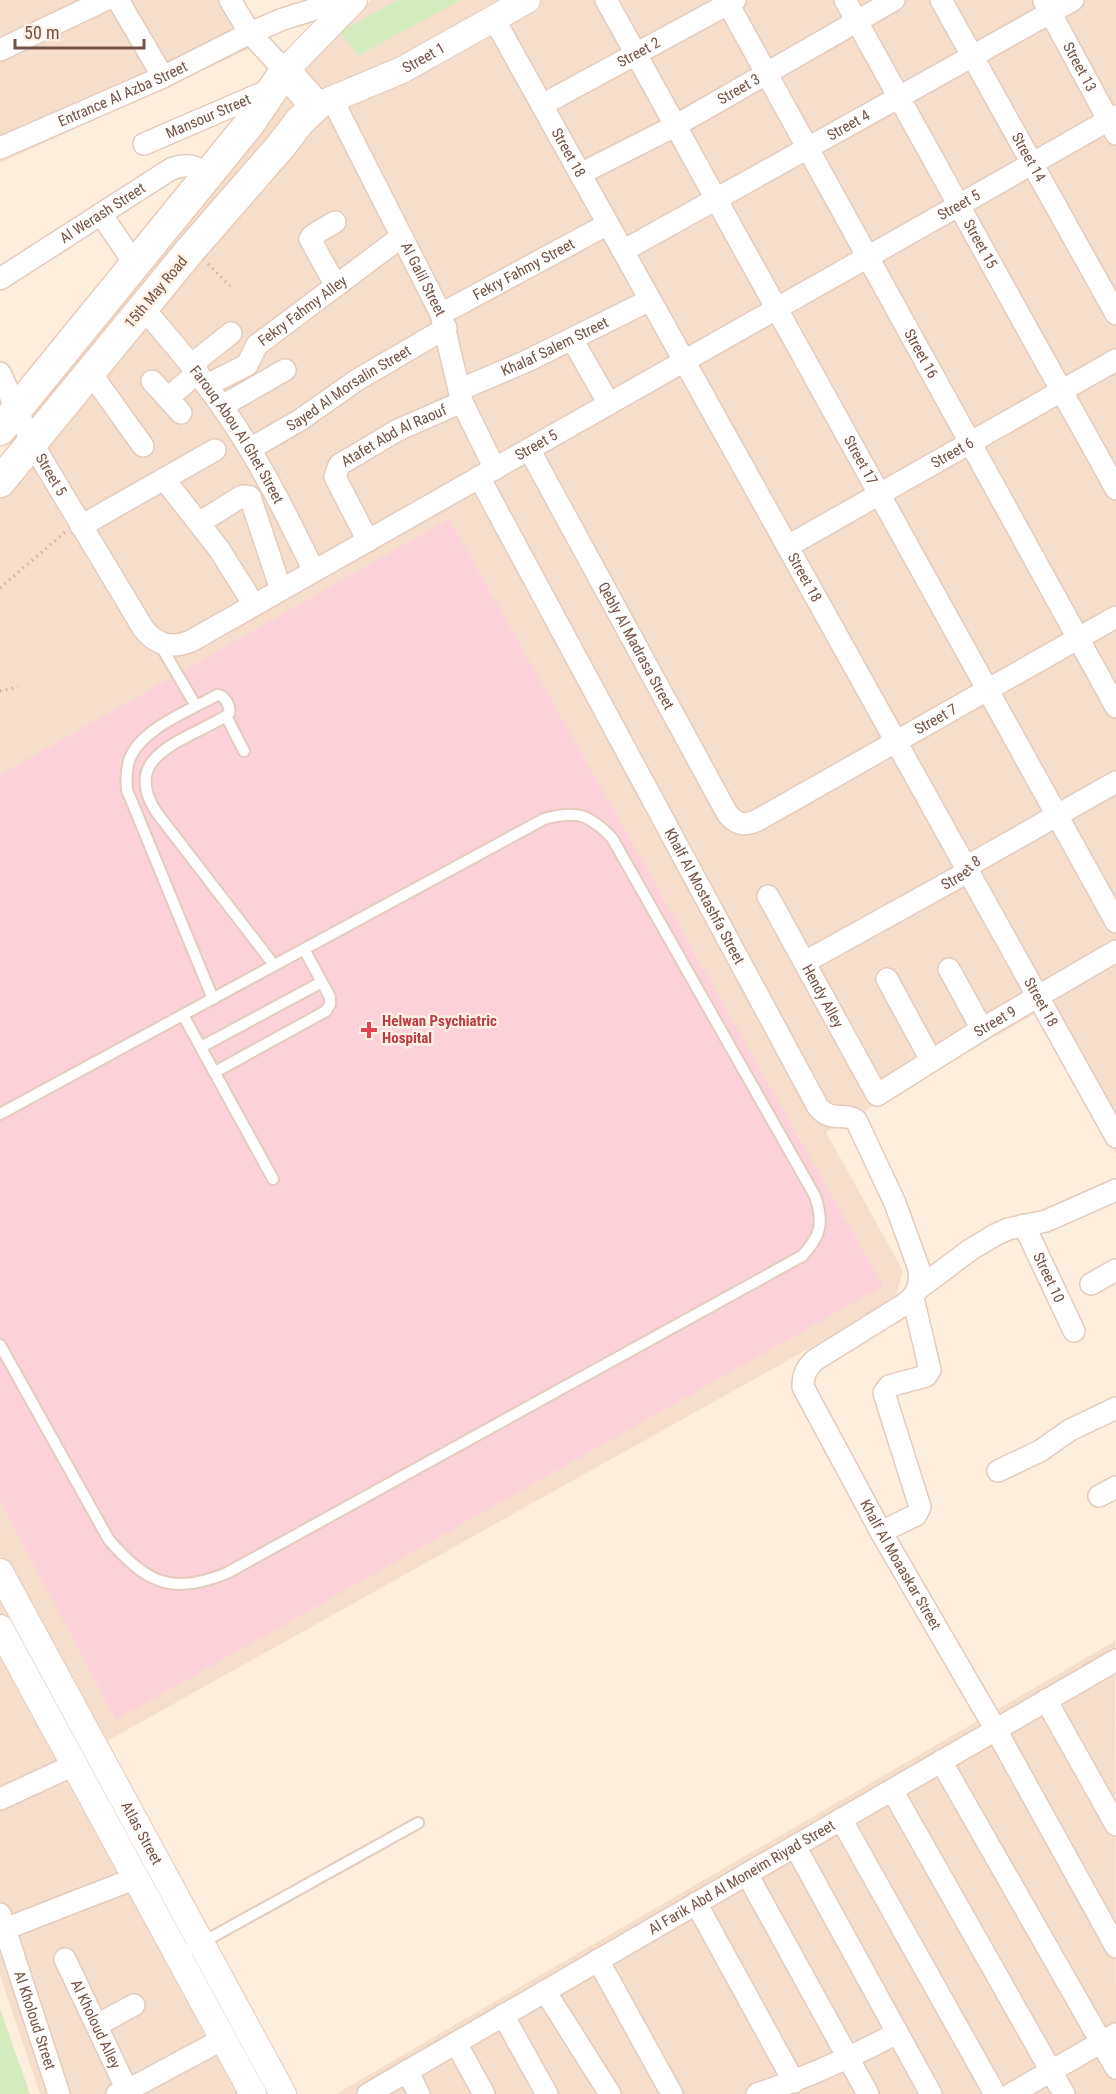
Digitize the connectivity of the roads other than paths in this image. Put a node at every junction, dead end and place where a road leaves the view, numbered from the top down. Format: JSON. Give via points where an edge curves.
{"nodes":[{"id":1,"x":105,"y":0,"type":"edge"},
{"id":2,"x":118,"y":0,"type":"edge"},
{"id":3,"x":230,"y":0,"type":"edge"},
{"id":4,"x":344,"y":0,"type":"edge"},
{"id":5,"x":354,"y":0,"type":"edge"},
{"id":6,"x":527,"y":0,"type":"edge"},
{"id":7,"x":606,"y":0,"type":"edge"},
{"id":8,"x":845,"y":0,"type":"edge"},
{"id":9,"x":894,"y":0,"type":"edge"},
{"id":10,"x":941,"y":0,"type":"edge"},
{"id":11,"x":1073,"y":0,"type":"edge"},
{"id":12,"x":730,"y":1,"type":"edge"},
{"id":13,"x":1047,"y":6,"type":"edge"},
{"id":14,"x":494,"y":19,"type":"junction"},
{"id":15,"x":857,"y":21,"type":"junction"},
{"id":16,"x":250,"y":33,"type":"junction"},
{"id":17,"x":0,"y":50,"type":"edge"},
{"id":18,"x":635,"y":53,"type":"junction"},
{"id":19,"x":972,"y":56,"type":"junction"},
{"id":20,"x":767,"y":73,"type":"junction"},
{"id":21,"x":163,"y":77,"type":"junction"},
{"id":22,"x":280,"y":79,"type":"junction"},
{"id":23,"x":899,"y":97,"type":"junction"},
{"id":24,"x":324,"y":103,"type":"junction"},
{"id":25,"x":542,"y":105,"type":"junction"},
{"id":26,"x":1113,"y":123,"type":"edge"},
{"id":27,"x":675,"y":126,"type":"junction"},
{"id":28,"x":144,"y":144,"type":"dead end"},
{"id":29,"x":0,"y":148,"type":"edge"},
{"id":30,"x":807,"y":148,"type":"junction"},
{"id":31,"x":1032,"y":163,"type":"junction"},
{"id":32,"x":580,"y":174,"type":"junction"},
{"id":33,"x":207,"y":175,"type":"junction"},
{"id":34,"x":716,"y":200,"type":"junction"},
{"id":35,"x":959,"y":205,"type":"junction"},
{"id":36,"x":101,"y":214,"type":"junction"},
{"id":37,"x":335,"y":222,"type":"dead end"},
{"id":38,"x":608,"y":224,"type":"junction"},
{"id":39,"x":401,"y":237,"type":"junction"},
{"id":40,"x":623,"y":251,"type":"junction"},
{"id":41,"x":867,"y":257,"type":"junction"},
{"id":42,"x":135,"y":264,"type":"junction"},
{"id":43,"x":0,"y":279,"type":"edge"},
{"id":44,"x":336,"y":286,"type":"junction"},
{"id":45,"x":651,"y":300,"type":"junction"},
{"id":46,"x":143,"y":308,"type":"junction"},
{"id":47,"x":776,"y":309,"type":"junction"},
{"id":48,"x":1116,"y":314,"type":"edge"},
{"id":49,"x":443,"y":321,"type":"junction"},
{"id":50,"x":231,"y":333,"type":"dead end"},
{"id":51,"x":572,"y":339,"type":"junction"},
{"id":52,"x":1116,"y":360,"type":"edge"},
{"id":53,"x":684,"y":361,"type":"junction"},
{"id":54,"x":285,"y":370,"type":"dead end"},
{"id":55,"x":90,"y":372,"type":"junction"},
{"id":56,"x":0,"y":373,"type":"edge"},
{"id":57,"x":199,"y":374,"type":"junction"},
{"id":58,"x":152,"y":381,"type":"dead end"},
{"id":59,"x":1062,"y":391,"type":"junction"},
{"id":60,"x":460,"y":396,"type":"junction"},
{"id":61,"x":609,"y":404,"type":"junction"},
{"id":62,"x":222,"y":406,"type":"junction"},
{"id":63,"x":7,"y":410,"type":"edge"},
{"id":64,"x":32,"y":443,"type":"junction"},
{"id":65,"x":970,"y":443,"type":"junction"},
{"id":66,"x":143,"y":446,"type":"dead end"},
{"id":67,"x":250,"y":449,"type":"junction"},
{"id":68,"x":529,"y":449,"type":"junction"},
{"id":69,"x":215,"y":450,"type":"dead end"},
{"id":70,"x":487,"y":473,"type":"junction"},
{"id":71,"x":164,"y":479,"type":"junction"},
{"id":72,"x":0,"y":482,"type":"edge"},
{"id":73,"x":1116,"y":489,"type":"edge"},
{"id":74,"x":879,"y":494,"type":"junction"},
{"id":75,"x":80,"y":523,"type":"junction"},
{"id":76,"x":200,"y":523,"type":"junction"},
{"id":77,"x":368,"y":541,"type":"junction"},
{"id":78,"x":788,"y":546,"type":"junction"},
{"id":79,"x":314,"y":571,"type":"junction"},
{"id":80,"x":281,"y":590,"type":"junction"},
{"id":81,"x":254,"y":605,"type":"junction"},
{"id":82,"x":1116,"y":617,"type":"edge"},
{"id":83,"x":1078,"y":639,"type":"junction"},
{"id":84,"x":159,"y":643,"type":"junction"},
{"id":85,"x":987,"y":690,"type":"junction"},
{"id":86,"x":196,"y":706,"type":"junction"},
{"id":87,"x":1116,"y":706,"type":"edge"},
{"id":88,"x":226,"y":716,"type":"junction"},
{"id":89,"x":896,"y":741,"type":"junction"},
{"id":90,"x":244,"y":751,"type":"dead end"},
{"id":91,"x":1116,"y":782,"type":"edge"},
{"id":92,"x":1057,"y":816,"type":"junction"},
{"id":93,"x":756,"y":821,"type":"joint"},
{"id":94,"x":968,"y":870,"type":"junction"},
{"id":95,"x":768,"y":896,"type":"dead end"},
{"id":96,"x":1116,"y":922,"type":"edge"},
{"id":97,"x":304,"y":949,"type":"junction"},
{"id":98,"x":1116,"y":951,"type":"edge"},
{"id":99,"x":805,"y":962,"type":"junction"},
{"id":100,"x":274,"y":965,"type":"junction"},
{"id":101,"x":949,"y":969,"type":"dead end"},
{"id":102,"x":887,"y":979,"type":"dead end"},
{"id":103,"x":322,"y":982,"type":"junction"},
{"id":104,"x":1038,"y":996,"type":"junction"},
{"id":105,"x":213,"y":999,"type":"junction"},
{"id":106,"x":183,"y":1015,"type":"junction"},
{"id":107,"x":982,"y":1029,"type":"junction"},
{"id":108,"x":201,"y":1047,"type":"junction"},
{"id":109,"x":931,"y":1060,"type":"junction"},
{"id":110,"x":215,"y":1072,"type":"junction"},
{"id":111,"x":877,"y":1095,"type":"joint"},
{"id":112,"x":0,"y":1114,"type":"edge"},
{"id":113,"x":1116,"y":1137,"type":"edge"},
{"id":114,"x":273,"y":1179,"type":"dead end"},
{"id":115,"x":1116,"y":1190,"type":"edge"},
{"id":116,"x":1024,"y":1225,"type":"junction"},
{"id":117,"x":1116,"y":1270,"type":"edge"},
{"id":118,"x":1091,"y":1284,"type":"dead end"},
{"id":119,"x":915,"y":1294,"type":"junction"},
{"id":120,"x":1074,"y":1331,"type":"dead end"},
{"id":121,"x":0,"y":1345,"type":"edge"},
{"id":122,"x":1116,"y":1408,"type":"edge"},
{"id":123,"x":999,"y":1471,"type":"dead end"},
{"id":124,"x":881,"y":1532,"type":"junction"},
{"id":125,"x":0,"y":1572,"type":"edge"},
{"id":126,"x":0,"y":1628,"type":"edge"},
{"id":127,"x":1115,"y":1663,"type":"edge"},
{"id":128,"x":1046,"y":1700,"type":"junction"},
{"id":129,"x":996,"y":1730,"type":"junction"},
{"id":130,"x":941,"y":1761,"type":"junction"},
{"id":131,"x":74,"y":1765,"type":"junction"},
{"id":132,"x":892,"y":1790,"type":"junction"},
{"id":133,"x":0,"y":1799,"type":"edge"},
{"id":134,"x":841,"y":1819,"type":"junction"},
{"id":135,"x":418,"y":1823,"type":"dead end"},
{"id":136,"x":1116,"y":1825,"type":"edge"},
{"id":137,"x":795,"y":1846,"type":"junction"},
{"id":138,"x":747,"y":1874,"type":"junction"},
{"id":139,"x":136,"y":1878,"type":"junction"},
{"id":140,"x":696,"y":1903,"type":"junction"},
{"id":141,"x":3,"y":1921,"type":"edge"},
{"id":142,"x":201,"y":1943,"type":"junction"},
{"id":143,"x":1116,"y":1947,"type":"edge"},
{"id":144,"x":178,"y":1956,"type":"junction"},
{"id":145,"x":65,"y":1959,"type":"dead end"},
{"id":146,"x":598,"y":1960,"type":"junction"},
{"id":147,"x":545,"y":1991,"type":"junction"},
{"id":148,"x":134,"y":2005,"type":"dead end"},
{"id":149,"x":503,"y":2015,"type":"junction"},
{"id":150,"x":97,"y":2025,"type":"junction"},
{"id":151,"x":897,"y":2033,"type":"junction"},
{"id":152,"x":223,"y":2039,"type":"junction"},
{"id":153,"x":1109,"y":2039,"type":"edge"},
{"id":154,"x":456,"y":2043,"type":"junction"},
{"id":155,"x":849,"y":2059,"type":"junction"},
{"id":156,"x":1116,"y":2068,"type":"edge"},
{"id":157,"x":407,"y":2071,"type":"junction"},
{"id":158,"x":1051,"y":2071,"type":"junction"},
{"id":159,"x":794,"y":2082,"type":"junction"},
{"id":160,"x":122,"y":2092,"type":"edge"},
{"id":161,"x":59,"y":2094,"type":"edge"},
{"id":162,"x":253,"y":2094,"type":"edge"},
{"id":163,"x":282,"y":2094,"type":"edge"},
{"id":164,"x":368,"y":2094,"type":"edge"},
{"id":165,"x":419,"y":2094,"type":"edge"},
{"id":166,"x":484,"y":2094,"type":"edge"},
{"id":167,"x":547,"y":2094,"type":"edge"},
{"id":168,"x":610,"y":2094,"type":"edge"},
{"id":169,"x":672,"y":2094,"type":"edge"},
{"id":170,"x":757,"y":2094,"type":"edge"},
{"id":171,"x":868,"y":2094,"type":"edge"},
{"id":172,"x":931,"y":2094,"type":"edge"},
{"id":173,"x":995,"y":2094,"type":"edge"},
{"id":174,"x":1011,"y":2094,"type":"edge"},
{"id":175,"x":1064,"y":2094,"type":"edge"}],
"edges":[{"from":1,"to":17,"type":"street"},
{"from":2,"to":21,"type":"street"},
{"from":3,"to":16,"type":"street"},
{"from":4,"to":16,"type":"street","name":"Entrance Al Azba Street"},
{"from":5,"to":22,"type":"street","name":"Mansour Street"},
{"from":6,"to":14,"type":"street","name":"Street 1"},
{"from":7,"to":18,"type":"street","name":"Street 17"},
{"from":8,"to":15,"type":"street","name":"Street 15"},
{"from":9,"to":15,"type":"street","name":"Street 3"},
{"from":10,"to":19,"type":"street","name":"Street 14"},
{"from":11,"to":13,"type":"street","name":"Street 4"},
{"from":12,"to":18,"type":"street","name":"Street 2"},
{"from":12,"to":20,"type":"street","name":"Street 16"},
{"from":13,"to":19,"type":"street","name":"Street 4"},
{"from":13,"to":26,"type":"street","name":"Street 13"},
{"from":14,"to":24,"type":"street","name":"Street 1","via":[[402,70]]},
{"from":14,"to":25,"type":"street","name":"Street 18"},
{"from":15,"to":20,"type":"street","name":"Street 3"},
{"from":15,"to":23,"type":"street","name":"Street 15"},
{"from":16,"to":21,"type":"street","name":"Entrance Al Azba Street"},
{"from":16,"to":22,"type":"street"},
{"from":18,"to":25,"type":"street","name":"Street 2"},
{"from":18,"to":27,"type":"street","name":"Street 17"},
{"from":19,"to":23,"type":"street","name":"Street 4"},
{"from":19,"to":31,"type":"street","name":"Street 14"},
{"from":20,"to":27,"type":"street","name":"Street 3"},
{"from":20,"to":30,"type":"street","name":"Street 16"},
{"from":21,"to":29,"type":"street","name":"Entrance Al Azba Street"},
{"from":22,"to":24,"type":"main road"},
{"from":22,"to":28,"type":"street","name":"Mansour Street"},
{"from":22,"to":33,"type":"main road"},
{"from":23,"to":30,"type":"street","name":"Street 4"},
{"from":23,"to":35,"type":"street","name":"Street 15"},
{"from":24,"to":39,"type":"street","name":"Al Galil Street"},
{"from":24,"to":46,"type":"main road","name":"15th May Road","via":[[300,121]]},
{"from":25,"to":32,"type":"street","name":"Street 18"},
{"from":26,"to":31,"type":"street","name":"Street 5"},
{"from":27,"to":32,"type":"street","name":"Street 3"},
{"from":27,"to":34,"type":"street","name":"Street 17"},
{"from":30,"to":34,"type":"street","name":"Street 4"},
{"from":30,"to":41,"type":"street","name":"Street 16"},
{"from":31,"to":35,"type":"street","name":"Street 5"},
{"from":31,"to":48,"type":"street","name":"Street 14"},
{"from":32,"to":38,"type":"street","name":"Street 18"},
{"from":33,"to":36,"type":"street","name":"Al Werash Street","via":[[190,165],[171,169]]},
{"from":33,"to":42,"type":"main road"},
{"from":34,"to":40,"type":"street","name":"Street 4"},
{"from":34,"to":47,"type":"street","name":"Street 17"},
{"from":35,"to":41,"type":"street","name":"Street 5"},
{"from":35,"to":59,"type":"street","name":"Street 15"},
{"from":36,"to":42,"type":"street"},
{"from":36,"to":43,"type":"street","name":"Al Werash Street"},
{"from":37,"to":44,"type":"street","via":[[309,239]]},
{"from":38,"to":40,"type":"street","name":"Street 18"},
{"from":38,"to":49,"type":"street","name":"Fekry Fahmy Street"},
{"from":39,"to":44,"type":"street","name":"Fekry Fahmy Alley"},
{"from":39,"to":49,"type":"street","name":"Al Galil Street"},
{"from":40,"to":45,"type":"street","name":"Street 18"},
{"from":41,"to":47,"type":"street","name":"Street 5"},
{"from":41,"to":65,"type":"street","name":"Street 16"},
{"from":42,"to":63,"type":"main road"},
{"from":44,"to":57,"type":"street","name":"Fekry Fahmy Alley","via":[[257,345],[247,365]]},
{"from":45,"to":51,"type":"street","name":"Khalaf Salem Street"},
{"from":45,"to":53,"type":"street","name":"Street 18"},
{"from":46,"to":55,"type":"main road","name":"15th May Road"},
{"from":46,"to":57,"type":"street","name":"Farouq Abou Al Ghet Street"},
{"from":47,"to":53,"type":"street","name":"Street 5"},
{"from":47,"to":74,"type":"street","name":"Street 17"},
{"from":49,"to":60,"type":"street","name":"Al Galil Street"},
{"from":49,"to":67,"type":"street","name":"Sayed Al Morsalin Street","via":[[300,420]]},
{"from":50,"to":57,"type":"street"},
{"from":51,"to":60,"type":"street","name":"Khalaf Salem Street"},
{"from":51,"to":61,"type":"street"},
{"from":52,"to":59,"type":"street","name":"Street 6"},
{"from":53,"to":61,"type":"street","name":"Street 5"},
{"from":53,"to":78,"type":"street","name":"Street 18"},
{"from":54,"to":62,"type":"street"},
{"from":55,"to":64,"type":"main road","name":"15th May Road"},
{"from":55,"to":66,"type":"street"},
{"from":56,"to":63,"type":"street","name":"Street 5"},
{"from":57,"to":58,"type":"street","via":[[174,406]]},
{"from":57,"to":62,"type":"street","name":"Farouq Abou Al Ghet Street"},
{"from":59,"to":65,"type":"street","name":"Street 6"},
{"from":59,"to":73,"type":"street","name":"Street 15"},
{"from":60,"to":70,"type":"street","name":"Al Galil Street"},
{"from":60,"to":77,"type":"street","name":"Atafet Abd Al Raouf","via":[[339,465],[335,477]]},
{"from":61,"to":68,"type":"street","name":"Street 5"},
{"from":62,"to":67,"type":"street","name":"Farouq Abou Al Ghet Street"},
{"from":63,"to":64,"type":"street","name":"Street 5"},
{"from":64,"to":72,"type":"main road","name":"15th May Road"},
{"from":64,"to":75,"type":"street","name":"Street 5"},
{"from":65,"to":74,"type":"street","name":"Street 6"},
{"from":65,"to":83,"type":"street","name":"Street 16"},
{"from":67,"to":79,"type":"street","name":"Farouq Abou Al Ghet Street"},
{"from":68,"to":70,"type":"street","name":"Street 5"},
{"from":68,"to":93,"type":"street","name":"Qebly Al Madrasa Street","via":[[732,820],[740,824]]},
{"from":69,"to":71,"type":"street"},
{"from":70,"to":77,"type":"street","name":"Street 5"},
{"from":70,"to":119,"type":"street","name":"Khalf Al Mostashfa Street","via":[[818,1107],[828,1116],[849,1117],[858,1123],[919,1269]]},
{"from":71,"to":75,"type":"street"},
{"from":71,"to":76,"type":"street"},
{"from":74,"to":78,"type":"street","name":"Street 6"},
{"from":74,"to":85,"type":"street","name":"Street 17"},
{"from":75,"to":84,"type":"street","name":"Street 5","via":[[143,627]]},
{"from":76,"to":80,"type":"street","via":[[242,496],[250,497]]},
{"from":76,"to":81,"type":"street"},
{"from":77,"to":79,"type":"street","name":"Street 5"},
{"from":78,"to":89,"type":"street","name":"Street 18"},
{"from":79,"to":80,"type":"street","name":"Street 5"},
{"from":80,"to":81,"type":"street","name":"Street 5"},
{"from":81,"to":84,"type":"street","name":"Street 5","via":[[181,645]]},
{"from":82,"to":83,"type":"street","name":"Street 7"},
{"from":83,"to":85,"type":"street","name":"Street 7"},
{"from":83,"to":87,"type":"street","name":"Street 16"},
{"from":84,"to":86,"type":"lane"},
{"from":85,"to":89,"type":"street","name":"Street 7"},
{"from":85,"to":92,"type":"street","name":"Street 17"},
{"from":86,"to":88,"type":"lane","via":[[221,695],[230,711]]},
{"from":86,"to":105,"type":"lane","via":[[138,744],[130,758],[126,782]]},
{"from":88,"to":90,"type":"lane"},
{"from":88,"to":100,"type":"lane","via":[[161,752],[151,761],[145,788],[157,813]]},
{"from":89,"to":93,"type":"street","name":"Street 7"},
{"from":89,"to":94,"type":"street","name":"Street 18"},
{"from":91,"to":92,"type":"street","name":"Street 8"},
{"from":92,"to":94,"type":"street","name":"Street 8","via":[[973,863]]},
{"from":92,"to":96,"type":"street","name":"Street 17"},
{"from":94,"to":99,"type":"street","name":"Street 8"},
{"from":94,"to":104,"type":"street","name":"Street 18"},
{"from":95,"to":99,"type":"street","name":"Hendy Alley"},
{"from":97,"to":100,"type":"lane"},
{"from":97,"to":103,"type":"lane"},
{"from":97,"to":121,"type":"lane","via":[[544,819],[562,814],[582,815],[599,824],[612,838],[815,1196],[820,1229],[813,1244],[802,1256],[204,1583],[178,1585],[153,1579],[129,1562],[109,1540]]},
{"from":98,"to":104,"type":"street","name":"Street 9"},
{"from":99,"to":111,"type":"street","name":"Hendy Alley"},
{"from":100,"to":105,"type":"lane"},
{"from":101,"to":107,"type":"street"},
{"from":102,"to":109,"type":"street"},
{"from":103,"to":108,"type":"lane"},
{"from":103,"to":110,"type":"lane","via":[[330,997],[326,1011]]},
{"from":104,"to":107,"type":"street","name":"Street 9"},
{"from":104,"to":113,"type":"street","name":"Street 18"},
{"from":105,"to":106,"type":"lane"},
{"from":106,"to":108,"type":"lane"},
{"from":106,"to":112,"type":"lane"},
{"from":107,"to":109,"type":"street","name":"Street 9"},
{"from":108,"to":110,"type":"lane"},
{"from":109,"to":111,"type":"street","name":"Street 9"},
{"from":110,"to":114,"type":"lane"},
{"from":115,"to":116,"type":"street","via":[[1046,1221]]},
{"from":116,"to":119,"type":"street","via":[[978,1245]]},
{"from":116,"to":120,"type":"street","name":"Street 10"},
{"from":117,"to":118,"type":"street"},
{"from":119,"to":124,"type":"street","via":[[930,1370],[926,1376],[886,1387],[884,1393],[920,1507],[916,1515]]},
{"from":119,"to":124,"type":"street","name":"Khalf Al Moaaskar Street","via":[[815,1360],[803,1377],[807,1397]]},
{"from":122,"to":123,"type":"street"},
{"from":124,"to":129,"type":"street","name":"Khalf Al Moaaskar Street"},
{"from":125,"to":142,"type":"street","name":"Atlas Street"},
{"from":126,"to":131,"type":"street","name":"Atlas Street"},
{"from":127,"to":128,"type":"street","name":"Al Farik Abd Al Moneim Riyad Street"},
{"from":128,"to":129,"type":"street","name":"Al Farik Abd Al Moneim Riyad Street"},
{"from":128,"to":136,"type":"street"},
{"from":129,"to":130,"type":"street","name":"Al Farik Abd Al Moneim Riyad Street"},
{"from":129,"to":143,"type":"street","name":"Khalf Al Moaaskar Street"},
{"from":130,"to":132,"type":"street","name":"Al Farik Abd Al Moneim Riyad Street"},
{"from":130,"to":153,"type":"street"},
{"from":131,"to":133,"type":"street"},
{"from":131,"to":139,"type":"street","name":"Atlas Street"},
{"from":132,"to":134,"type":"street","name":"Al Farik Abd Al Moneim Riyad Street"},
{"from":132,"to":158,"type":"street"},
{"from":134,"to":137,"type":"street","name":"Al Farik Abd Al Moneim Riyad Street"},
{"from":134,"to":173,"type":"street"},
{"from":135,"to":142,"type":"lane"},
{"from":137,"to":138,"type":"street","name":"Al Farik Abd Al Moneim Riyad Street"},
{"from":137,"to":151,"type":"street"},
{"from":138,"to":140,"type":"street","name":"Al Farik Abd Al Moneim Riyad Street"},
{"from":138,"to":155,"type":"street"},
{"from":139,"to":141,"type":"street"},
{"from":139,"to":144,"type":"street","name":"Atlas Street"},
{"from":140,"to":146,"type":"street","name":"Al Farik Abd Al Moneim Riyad Street"},
{"from":140,"to":159,"type":"street"},
{"from":141,"to":161,"type":"street","name":"Al Kholoud Street"},
{"from":142,"to":144,"type":"lane"},
{"from":142,"to":163,"type":"street","name":"Atlas Street"},
{"from":144,"to":152,"type":"street","name":"Atlas Street"},
{"from":145,"to":150,"type":"street","name":"Al Kholoud Alley"},
{"from":146,"to":147,"type":"street","name":"Al Farik Abd Al Moneim Riyad Street"},
{"from":146,"to":169,"type":"street"},
{"from":147,"to":149,"type":"street","name":"Al Farik Abd Al Moneim Riyad Street"},
{"from":147,"to":168,"type":"street"},
{"from":148,"to":150,"type":"street"},
{"from":149,"to":154,"type":"street","name":"Al Farik Abd Al Moneim Riyad Street"},
{"from":149,"to":167,"type":"street"},
{"from":150,"to":160,"type":"street","name":"Al Kholoud Alley"},
{"from":151,"to":155,"type":"street"},
{"from":151,"to":172,"type":"street"},
{"from":152,"to":160,"type":"street"},
{"from":152,"to":162,"type":"street","name":"Atlas Street"},
{"from":153,"to":156,"type":"street"},
{"from":153,"to":158,"type":"street"},
{"from":154,"to":157,"type":"street","name":"Al Farik Abd Al Moneim Riyad Street"},
{"from":154,"to":166,"type":"street"},
{"from":155,"to":159,"type":"street"},
{"from":155,"to":171,"type":"street"},
{"from":157,"to":164,"type":"street","name":"Al Farik Abd Al Moneim Riyad Street"},
{"from":157,"to":165,"type":"street"},
{"from":158,"to":174,"type":"street"},
{"from":158,"to":175,"type":"street"},
{"from":159,"to":170,"type":"street"}]}
